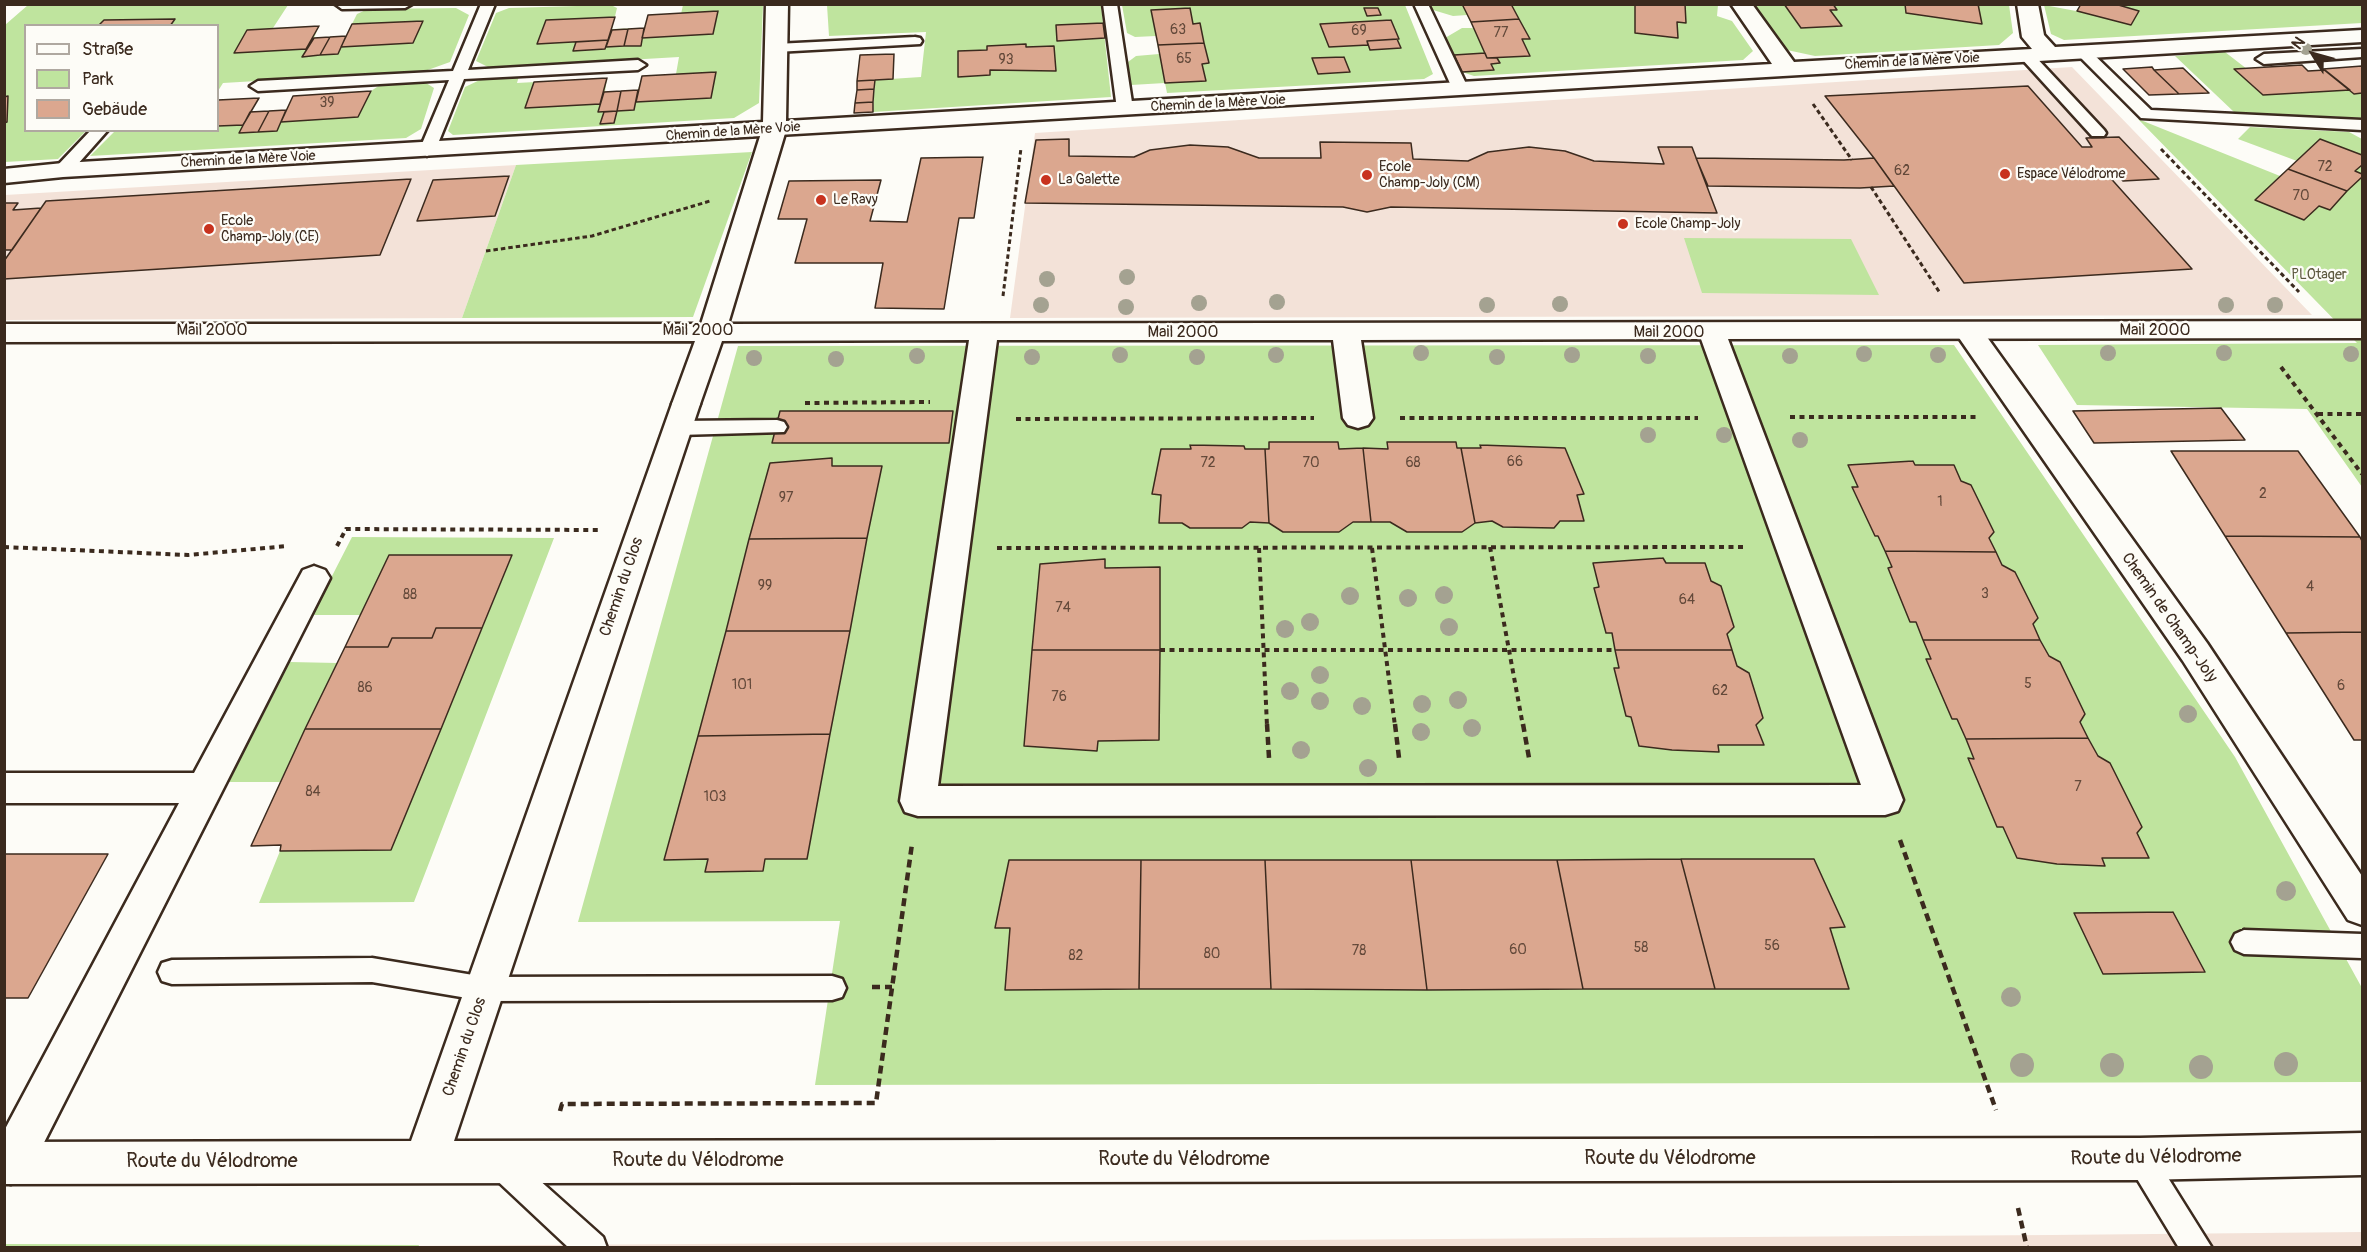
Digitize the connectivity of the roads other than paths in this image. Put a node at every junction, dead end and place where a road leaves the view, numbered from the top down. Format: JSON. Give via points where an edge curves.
{"nodes":[{"id":1,"x":405,"y":4,"type":"edge"},
{"id":2,"x":488,"y":4,"type":"edge"},
{"id":3,"x":777,"y":4,"type":"edge"},
{"id":4,"x":1110,"y":4,"type":"edge"},
{"id":5,"x":1421,"y":4,"type":"edge"},
{"id":6,"x":1741,"y":4,"type":"edge"},
{"id":7,"x":2027,"y":4,"type":"edge"},
{"id":8,"x":342,"y":5,"type":"edge"},
{"id":9,"x":2362,"y":36,"type":"edge"},
{"id":10,"x":915,"y":41,"type":"dead end"},
{"id":11,"x":776,"y":48,"type":"junction"},
{"id":12,"x":2083,"y":52,"type":"junction"},
{"id":13,"x":2362,"y":53,"type":"edge"},
{"id":14,"x":2049,"y":54,"type":"junction"},
{"id":15,"x":2026,"y":55,"type":"junction"},
{"id":16,"x":2264,"y":58,"type":"dead end"},
{"id":17,"x":638,"y":64,"type":"dead end"},
{"id":18,"x":1787,"y":69,"type":"junction"},
{"id":19,"x":459,"y":75,"type":"junction"},
{"id":20,"x":258,"y":87,"type":"dead end"},
{"id":21,"x":1461,"y":90,"type":"junction"},
{"id":22,"x":1125,"y":109,"type":"junction"},
{"id":23,"x":2362,"y":125,"type":"edge"},
{"id":24,"x":774,"y":130,"type":"junction"},
{"id":25,"x":98,"y":132,"type":"edge"},
{"id":26,"x":2098,"y":133,"type":"dead end"},
{"id":27,"x":427,"y":150,"type":"junction"},
{"id":28,"x":63,"y":170,"type":"junction"},
{"id":29,"x":4,"y":176,"type":"edge"},
{"id":30,"x":2349,"y":330,"type":"edge"},
{"id":31,"x":712,"y":331,"type":"junction"},
{"id":32,"x":1969,"y":332,"type":"junction"},
{"id":33,"x":4,"y":333,"type":"edge"},
{"id":34,"x":1346,"y":333,"type":"junction"},
{"id":35,"x":1712,"y":333,"type":"junction"},
{"id":36,"x":992,"y":334,"type":"junction"},
{"id":37,"x":682,"y":416,"type":"junction"},
{"id":38,"x":1358,"y":418,"type":"dead end"},
{"id":39,"x":777,"y":427,"type":"dead end"},
{"id":40,"x":314,"y":579,"type":"road end"},
{"id":41,"x":4,"y":788,"type":"edge"},
{"id":42,"x":206,"y":788,"type":"junction"},
{"id":43,"x":2362,"y":908,"type":"edge"},
{"id":44,"x":2244,"y":942,"type":"dead end"},
{"id":45,"x":2362,"y":946,"type":"edge"},
{"id":46,"x":171,"y":972,"type":"dead end"},
{"id":47,"x":831,"y":988,"type":"dead end"},
{"id":48,"x":485,"y":989,"type":"junction"},
{"id":49,"x":2362,"y":1154,"type":"edge"},
{"id":50,"x":2140,"y":1159,"type":"junction"},
{"id":51,"x":425,"y":1162,"type":"junction"},
{"id":52,"x":498,"y":1162,"type":"junction"},
{"id":53,"x":8,"y":1163,"type":"edge"},
{"id":54,"x":592,"y":1248,"type":"edge"},
{"id":55,"x":2197,"y":1248,"type":"edge"}],
"edges":[{"from":1,"to":8,"type":"lane"},
{"from":2,"to":19,"type":"lane"},
{"from":3,"to":11,"type":"street","name":"Chemin du Clos"},
{"from":4,"to":22,"type":"lane"},
{"from":5,"to":21,"type":"lane"},
{"from":6,"to":18,"type":"street"},
{"from":7,"to":14,"type":"street","via":[[2033,37]]},
{"from":9,"to":12,"type":"street","name":"Chemin de la Mère Voie"},
{"from":10,"to":11,"type":"lane"},
{"from":11,"to":24,"type":"street","name":"Chemin du Clos"},
{"from":12,"to":14,"type":"street","name":"Chemin de la Mère Voie"},
{"from":12,"to":23,"type":"lane","via":[[2147,115]]},
{"from":13,"to":16,"type":"lane"},
{"from":14,"to":15,"type":"street","name":"Chemin de la Mère Voie"},
{"from":15,"to":18,"type":"street","name":"Chemin de la Mère Voie"},
{"from":15,"to":26,"type":"lane"},
{"from":17,"to":19,"type":"lane"},
{"from":18,"to":21,"type":"street","name":"Chemin de la Mère Voie"},
{"from":19,"to":20,"type":"lane"},
{"from":19,"to":27,"type":"lane"},
{"from":21,"to":22,"type":"street","name":"Chemin de la Mère Voie"},
{"from":22,"to":24,"type":"street","name":"Chemin de la Mère Voie"},
{"from":24,"to":27,"type":"street","name":"Chemin de la Mère Voie"},
{"from":24,"to":31,"type":"street","name":"Chemin du Clos"},
{"from":25,"to":28,"type":"lane"},
{"from":27,"to":28,"type":"street","name":"Chemin de la Mère Voie"},
{"from":28,"to":29,"type":"street","name":"Chemin de la Mère Voie"},
{"from":30,"to":32,"type":"street","name":"Mail 2000"},
{"from":31,"to":33,"type":"street","name":"Mail 2000"},
{"from":31,"to":36,"type":"street","name":"Mail 2000"},
{"from":31,"to":37,"type":"street","name":"Chemin du Clos"},
{"from":32,"to":35,"type":"street","name":"Mail 2000"},
{"from":32,"to":43,"type":"street","name":"Chemin de Champ-Joly","via":[[2195,652]]},
{"from":34,"to":35,"type":"street","name":"Mail 2000"},
{"from":34,"to":36,"type":"street","name":"Mail 2000"},
{"from":34,"to":38,"type":"street"},
{"from":35,"to":36,"type":"street","via":[[1885,800],[918,801],[975,401]]},
{"from":37,"to":39,"type":"lane"},
{"from":37,"to":48,"type":"street","name":"Chemin du Clos"},
{"from":40,"to":42,"type":"street"},
{"from":41,"to":42,"type":"street"},
{"from":42,"to":53,"type":"street"},
{"from":44,"to":45,"type":"lane"},
{"from":46,"to":48,"type":"lane","via":[[372,970]]},
{"from":47,"to":48,"type":"lane"},
{"from":48,"to":51,"type":"street","name":"Chemin du Clos"},
{"from":49,"to":50,"type":"street","name":"Route du Vélodrome"},
{"from":50,"to":52,"type":"street","name":"Route du Vélodrome"},
{"from":50,"to":55,"type":"lane"},
{"from":51,"to":52,"type":"street","name":"Route du Vélodrome"},
{"from":51,"to":53,"type":"street","name":"Route du Vélodrome"},
{"from":52,"to":54,"type":"lane"}]}
